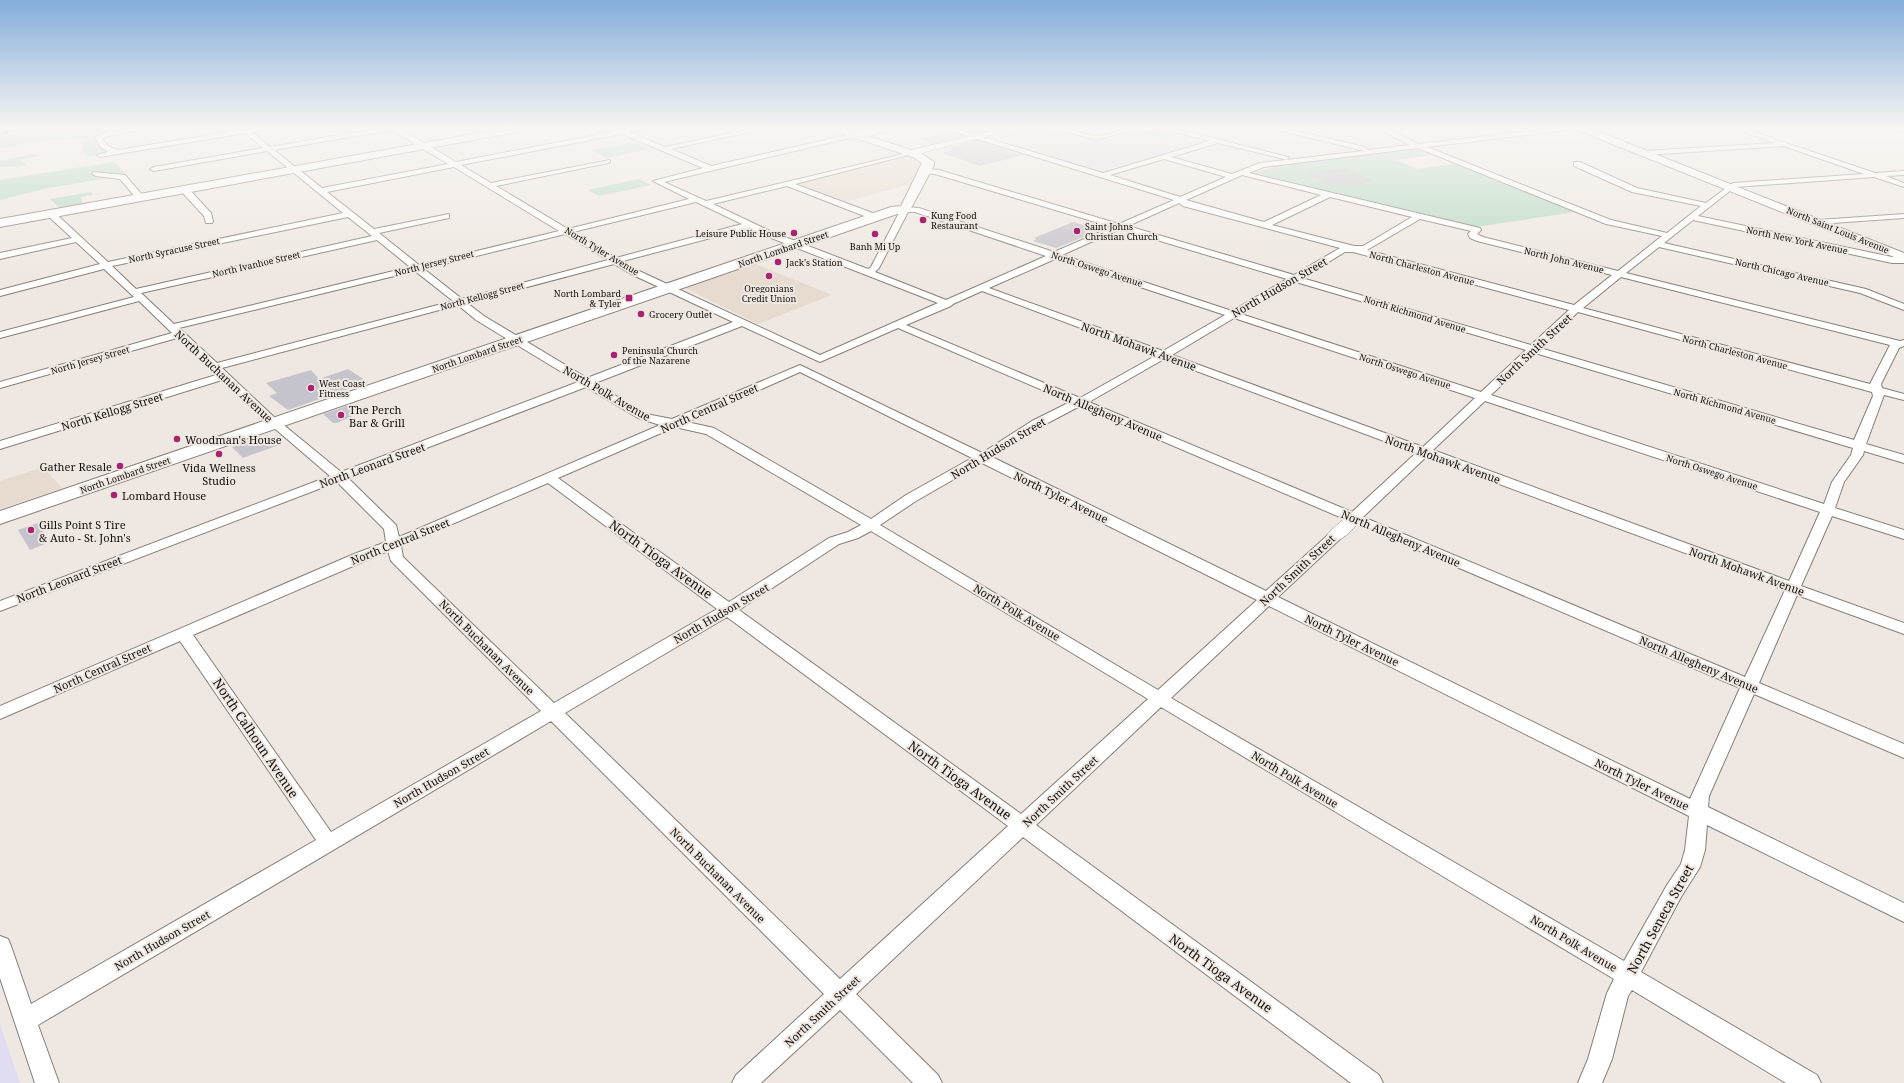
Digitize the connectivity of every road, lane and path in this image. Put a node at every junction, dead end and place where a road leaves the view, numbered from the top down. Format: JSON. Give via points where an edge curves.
{"nodes":[{"id":1,"x":122,"y":178,"type":"edge"},
{"id":2,"x":247,"y":178,"type":"edge"},
{"id":3,"x":304,"y":178,"type":"edge"},
{"id":4,"x":387,"y":178,"type":"edge"},
{"id":5,"x":477,"y":178,"type":"edge"},
{"id":6,"x":531,"y":178,"type":"edge"},
{"id":7,"x":671,"y":178,"type":"edge"},
{"id":8,"x":809,"y":178,"type":"edge"},
{"id":9,"x":920,"y":178,"type":"edge"},
{"id":10,"x":963,"y":178,"type":"edge"},
{"id":11,"x":1111,"y":178,"type":"edge"},
{"id":12,"x":1232,"y":178,"type":"edge"},
{"id":13,"x":1260,"y":178,"type":"edge"},
{"id":14,"x":1497,"y":178,"type":"edge"},
{"id":15,"x":1608,"y":178,"type":"edge"},
{"id":16,"x":1706,"y":178,"type":"edge"},
{"id":17,"x":1836,"y":178,"type":"edge"},
{"id":18,"x":1884,"y":178,"type":"edge"},
{"id":19,"x":787,"y":183,"type":"junction"},
{"id":20,"x":1904,"y":184,"type":"edge"},
{"id":21,"x":491,"y":186,"type":"junction"},
{"id":22,"x":1729,"y":187,"type":"junction"},
{"id":23,"x":184,"y":189,"type":"junction"},
{"id":24,"x":320,"y":191,"type":"junction"},
{"id":25,"x":1329,"y":194,"type":"junction"},
{"id":26,"x":140,"y":197,"type":"junction"},
{"id":27,"x":696,"y":200,"type":"junction"},
{"id":28,"x":1180,"y":200,"type":"junction"},
{"id":29,"x":705,"y":204,"type":"junction"},
{"id":30,"x":1706,"y":205,"type":"junction"},
{"id":31,"x":905,"y":208,"type":"junction"},
{"id":32,"x":51,"y":214,"type":"junction"},
{"id":33,"x":349,"y":214,"type":"junction"},
{"id":34,"x":446,"y":216,"type":"dead end"},
{"id":35,"x":1419,"y":216,"type":"junction"},
{"id":36,"x":1904,"y":216,"type":"edge"},
{"id":37,"x":875,"y":217,"type":"junction"},
{"id":38,"x":1690,"y":217,"type":"junction"},
{"id":39,"x":208,"y":221,"type":"dead end"},
{"id":40,"x":1818,"y":222,"type":"junction"},
{"id":41,"x":0,"y":223,"type":"edge"},
{"id":42,"x":749,"y":225,"type":"junction"},
{"id":43,"x":1265,"y":225,"type":"junction"},
{"id":44,"x":1120,"y":227,"type":"junction"},
{"id":45,"x":567,"y":231,"type":"junction"},
{"id":46,"x":375,"y":235,"type":"junction"},
{"id":47,"x":1667,"y":236,"type":"junction"},
{"id":48,"x":78,"y":239,"type":"junction"},
{"id":49,"x":796,"y":244,"type":"junction"},
{"id":50,"x":1657,"y":244,"type":"junction"},
{"id":51,"x":1353,"y":249,"type":"junction"},
{"id":52,"x":0,"y":256,"type":"edge"},
{"id":53,"x":1056,"y":256,"type":"junction"},
{"id":54,"x":1904,"y":257,"type":"edge"},
{"id":55,"x":616,"y":260,"type":"junction"},
{"id":56,"x":1904,"y":260,"type":"edge"},
{"id":57,"x":106,"y":265,"type":"junction"},
{"id":58,"x":416,"y":267,"type":"junction"},
{"id":59,"x":870,"y":273,"type":"junction"},
{"id":60,"x":1619,"y":274,"type":"junction"},
{"id":61,"x":1295,"y":278,"type":"junction"},
{"id":62,"x":670,"y":287,"type":"junction"},
{"id":63,"x":982,"y":288,"type":"junction"},
{"id":64,"x":0,"y":293,"type":"edge"},
{"id":65,"x":138,"y":295,"type":"junction"},
{"id":66,"x":460,"y":302,"type":"junction"},
{"id":67,"x":948,"y":304,"type":"junction"},
{"id":68,"x":1904,"y":307,"type":"edge"},
{"id":69,"x":1576,"y":309,"type":"junction"},
{"id":70,"x":1232,"y":314,"type":"junction"},
{"id":71,"x":743,"y":322,"type":"junction"},
{"id":72,"x":898,"y":325,"type":"junction"},
{"id":73,"x":176,"y":331,"type":"junction"},
{"id":74,"x":0,"y":335,"type":"edge"},
{"id":75,"x":518,"y":340,"type":"junction"},
{"id":76,"x":1901,"y":343,"type":"edge"},
{"id":77,"x":1534,"y":350,"type":"junction"},
{"id":78,"x":1162,"y":355,"type":"junction"},
{"id":79,"x":215,"y":367,"type":"junction"},
{"id":80,"x":800,"y":368,"type":"joint"},
{"id":81,"x":224,"y":376,"type":"junction"},
{"id":82,"x":587,"y":383,"type":"junction"},
{"id":83,"x":0,"y":385,"type":"edge"},
{"id":84,"x":1877,"y":390,"type":"junction"},
{"id":85,"x":1484,"y":397,"type":"junction"},
{"id":86,"x":1904,"y":397,"type":"edge"},
{"id":87,"x":1080,"y":402,"type":"junction"},
{"id":88,"x":276,"y":423,"type":"junction"},
{"id":89,"x":675,"y":423,"type":"junction"},
{"id":90,"x":0,"y":445,"type":"edge"},
{"id":91,"x":1859,"y":446,"type":"junction"},
{"id":92,"x":1425,"y":452,"type":"junction"},
{"id":93,"x":982,"y":458,"type":"junction"},
{"id":94,"x":1904,"y":459,"type":"edge"},
{"id":95,"x":339,"y":477,"type":"junction"},
{"id":96,"x":550,"y":478,"type":"junction"},
{"id":97,"x":1827,"y":510,"type":"junction"},
{"id":98,"x":0,"y":518,"type":"edge"},
{"id":99,"x":1354,"y":518,"type":"junction"},
{"id":100,"x":871,"y":525,"type":"junction"},
{"id":101,"x":1904,"y":535,"type":"edge"},
{"id":102,"x":1334,"y":537,"type":"joint"},
{"id":103,"x":394,"y":544,"type":"junction"},
{"id":104,"x":1792,"y":588,"type":"junction"},
{"id":105,"x":1267,"y":599,"type":"junction"},
{"id":106,"x":0,"y":606,"type":"edge"},
{"id":107,"x":728,"y":609,"type":"junction"},
{"id":108,"x":1904,"y":629,"type":"edge"},
{"id":109,"x":184,"y":633,"type":"junction"},
{"id":110,"x":1749,"y":685,"type":"junction"},
{"id":111,"x":1159,"y":698,"type":"junction"},
{"id":112,"x":1,"y":710,"type":"edge"},
{"id":113,"x":553,"y":712,"type":"junction"},
{"id":114,"x":1904,"y":751,"type":"edge"},
{"id":115,"x":1698,"y":812,"type":"junction"},
{"id":116,"x":1022,"y":826,"type":"junction"},
{"id":117,"x":328,"y":843,"type":"junction"},
{"id":118,"x":1904,"y":913,"type":"edge"},
{"id":119,"x":0,"y":946,"type":"edge"},
{"id":120,"x":1628,"y":976,"type":"junction"},
{"id":121,"x":840,"y":994,"type":"junction"},
{"id":122,"x":25,"y":1020,"type":"junction"},
{"id":123,"x":47,"y":1083,"type":"edge"},
{"id":124,"x":744,"y":1083,"type":"edge"},
{"id":125,"x":930,"y":1083,"type":"edge"},
{"id":126,"x":1371,"y":1083,"type":"edge"},
{"id":127,"x":1590,"y":1083,"type":"edge"},
{"id":128,"x":1809,"y":1083,"type":"edge"}],
"edges":[{"from":1,"to":26,"type":"street"},
{"from":2,"to":23,"type":"main road"},
{"from":3,"to":24,"type":"street","name":"North Polk Avenue"},
{"from":4,"to":24,"type":"street"},
{"from":5,"to":21,"type":"street","name":"North Tyler Avenue"},
{"from":6,"to":21,"type":"street"},
{"from":7,"to":27,"type":"street","via":[[657,181]]},
{"from":8,"to":19,"type":"street"},
{"from":9,"to":31,"type":"main road"},
{"from":10,"to":44,"type":"street","name":"North Richmond Avenue"},
{"from":11,"to":28,"type":"street","name":"North Charleston Avenue"},
{"from":12,"to":28,"type":"street"},
{"from":13,"to":25,"type":"street","name":"North John Avenue"},
{"from":14,"to":47,"type":"street","via":[[1609,222]]},
{"from":15,"to":30,"type":"street","via":[[1638,191]]},
{"from":16,"to":22,"type":"main road","name":"North Saint Louis Avenue"},
{"from":17,"to":22,"type":"street","name":"North Smith Street","via":[[1736,184]]},
{"from":18,"to":20,"type":"street"},
{"from":19,"to":29,"type":"street"},
{"from":19,"to":37,"type":"street"},
{"from":21,"to":45,"type":"street","name":"North Tyler Avenue"},
{"from":22,"to":30,"type":"street","name":"North Smith Street"},
{"from":22,"to":40,"type":"main road","name":"North Saint Louis Avenue"},
{"from":23,"to":26,"type":"main road"},
{"from":23,"to":39,"type":"street","via":[[208,215]]},
{"from":24,"to":33,"type":"street","name":"North Polk Avenue"},
{"from":25,"to":35,"type":"street","name":"North John Avenue"},
{"from":25,"to":43,"type":"street"},
{"from":26,"to":32,"type":"main road"},
{"from":27,"to":29,"type":"street"},
{"from":27,"to":45,"type":"street","name":"North Jersey Street"},
{"from":28,"to":43,"type":"street","name":"North Charleston Avenue","via":[[1186,204]]},
{"from":28,"to":44,"type":"street"},
{"from":29,"to":42,"type":"street"},
{"from":30,"to":38,"type":"street","name":"North Smith Street"},
{"from":31,"to":37,"type":"main road","name":"North Lombard Street"},
{"from":31,"to":53,"type":"street","name":"North Oswego Avenue"},
{"from":31,"to":59,"type":"street","via":[[875,268]]},
{"from":32,"to":41,"type":"main road"},
{"from":32,"to":48,"type":"street","name":"North Buchanan Avenue"},
{"from":33,"to":46,"type":"street","name":"North Polk Avenue"},
{"from":33,"to":57,"type":"street","name":"North Syracuse Street"},
{"from":34,"to":46,"type":"street","name":"North Ivanhoe Street"},
{"from":35,"to":51,"type":"street","name":"North Hudson Street","via":[[1365,248]]},
{"from":35,"to":60,"type":"street","name":"North John Avenue","via":[[1477,230],[1472,234],[1480,239]]},
{"from":36,"to":40,"type":"street"},
{"from":37,"to":49,"type":"main road","name":"North Lombard Street"},
{"from":38,"to":47,"type":"street","name":"North Smith Street"},
{"from":38,"to":56,"type":"street","name":"North New York Avenue"},
{"from":40,"to":54,"type":"main road","name":"North Saint Louis Avenue"},
{"from":42,"to":49,"type":"street"},
{"from":42,"to":55,"type":"street","name":"North Kellogg Street"},
{"from":43,"to":51,"type":"street","name":"North Charleston Avenue"},
{"from":44,"to":53,"type":"street"},
{"from":44,"to":61,"type":"street","name":"North Richmond Avenue"},
{"from":45,"to":55,"type":"street","name":"North Tyler Avenue"},
{"from":45,"to":58,"type":"street","name":"North Jersey Street"},
{"from":46,"to":58,"type":"street","name":"North Polk Avenue"},
{"from":46,"to":65,"type":"street","name":"North Ivanhoe Street"},
{"from":47,"to":50,"type":"street","name":"North Smith Street"},
{"from":48,"to":52,"type":"street"},
{"from":48,"to":57,"type":"street","name":"North Buchanan Avenue"},
{"from":49,"to":59,"type":"street"},
{"from":49,"to":62,"type":"main road","name":"North Lombard Street"},
{"from":50,"to":60,"type":"street","name":"North Smith Street"},
{"from":50,"to":68,"type":"street","name":"North Chicago Avenue","via":[[1862,291]]},
{"from":51,"to":61,"type":"street","name":"North Hudson Street","via":[[1343,250]]},
{"from":51,"to":69,"type":"street","name":"North Charleston Avenue"},
{"from":53,"to":63,"type":"street"},
{"from":53,"to":70,"type":"street","name":"North Oswego Avenue"},
{"from":55,"to":62,"type":"street","name":"North Tyler Avenue","via":[[641,275]]},
{"from":55,"to":66,"type":"street","name":"North Kellogg Street"},
{"from":57,"to":64,"type":"street","name":"North Syracuse Street"},
{"from":57,"to":65,"type":"street","name":"North Buchanan Avenue"},
{"from":58,"to":66,"type":"street","name":"North Polk Avenue"},
{"from":58,"to":73,"type":"street","name":"North Jersey Street"},
{"from":59,"to":67,"type":"street"},
{"from":60,"to":69,"type":"street","name":"North Smith Street"},
{"from":60,"to":76,"type":"street","name":"North John Avenue"},
{"from":61,"to":70,"type":"street","name":"North Hudson Street"},
{"from":61,"to":77,"type":"street","name":"North Richmond Avenue"},
{"from":62,"to":71,"type":"street","name":"North Tyler Avenue"},
{"from":62,"to":75,"type":"main road","name":"North Lombard Street"},
{"from":63,"to":67,"type":"street"},
{"from":63,"to":78,"type":"street","name":"North Mohawk Avenue"},
{"from":65,"to":73,"type":"street","name":"North Buchanan Avenue"},
{"from":65,"to":74,"type":"street","name":"North Ivanhoe Street"},
{"from":66,"to":75,"type":"street","name":"North Polk Avenue","via":[[486,323]]},
{"from":66,"to":79,"type":"street","name":"North Kellogg Street"},
{"from":67,"to":72,"type":"street"},
{"from":69,"to":77,"type":"street","name":"North Smith Street"},
{"from":69,"to":84,"type":"street","name":"North Charleston Avenue"},
{"from":70,"to":78,"type":"street","name":"North Hudson Street"},
{"from":70,"to":85,"type":"street","name":"North Oswego Avenue"},
{"from":71,"to":72,"type":"street","name":"North Tyler Avenue","via":[[820,359]]},
{"from":71,"to":82,"type":"street","name":"North Leonard Street"},
{"from":72,"to":87,"type":"street","name":"North Allegheny Avenue"},
{"from":73,"to":79,"type":"street","name":"North Buchanan Avenue"},
{"from":73,"to":83,"type":"street","name":"North Jersey Street"},
{"from":75,"to":82,"type":"street","name":"North Polk Avenue"},
{"from":75,"to":88,"type":"main road","name":"North Lombard Street"},
{"from":76,"to":84,"type":"street","name":"North Seneca Street","via":[[1895,346],[1875,384]]},
{"from":77,"to":85,"type":"street","name":"North Smith Street"},
{"from":77,"to":91,"type":"street","name":"North Richmond Avenue"},
{"from":78,"to":87,"type":"street","name":"North Hudson Street"},
{"from":78,"to":92,"type":"street","name":"North Mohawk Avenue"},
{"from":79,"to":81,"type":"street","name":"North Buchanan Avenue"},
{"from":80,"to":89,"type":"street","name":"North Central Street"},
{"from":80,"to":93,"type":"street","name":"North Tyler Avenue"},
{"from":81,"to":88,"type":"street","name":"North Buchanan Avenue"},
{"from":81,"to":90,"type":"street","name":"North Kellogg Street"},
{"from":82,"to":89,"type":"street","name":"North Polk Avenue","via":[[642,416]]},
{"from":82,"to":95,"type":"street","name":"North Leonard Street"},
{"from":84,"to":86,"type":"street","name":"North Charleston Avenue"},
{"from":84,"to":91,"type":"street","name":"North Seneca Street","via":[[1879,396]]},
{"from":85,"to":92,"type":"street","name":"North Smith Street"},
{"from":85,"to":97,"type":"street","name":"North Oswego Avenue"},
{"from":87,"to":93,"type":"street","name":"North Hudson Street","via":[[1036,424]]},
{"from":87,"to":99,"type":"street","name":"North Allegheny Avenue"},
{"from":88,"to":95,"type":"street","name":"North Buchanan Avenue"},
{"from":88,"to":98,"type":"main road","name":"North Lombard Street"},
{"from":89,"to":96,"type":"street","name":"North Central Street"},
{"from":89,"to":100,"type":"street","name":"North Polk Avenue","via":[[695,425],[710,431]]},
{"from":91,"to":94,"type":"street","name":"North Richmond Avenue"},
{"from":91,"to":97,"type":"street","name":"North Seneca Street","via":[[1857,455],[1838,482]]},
{"from":92,"to":99,"type":"street","name":"North Smith Street"},
{"from":92,"to":104,"type":"street","name":"North Mohawk Avenue"},
{"from":93,"to":100,"type":"street","name":"North Hudson Street","via":[[930,487]]},
{"from":93,"to":105,"type":"street","name":"North Tyler Avenue"},
{"from":95,"to":103,"type":"street","name":"North Buchanan Avenue","via":[[391,528]]},
{"from":95,"to":106,"type":"street","name":"North Leonard Street"},
{"from":96,"to":103,"type":"street","name":"North Central Street"},
{"from":96,"to":107,"type":"street","name":"North Tioga Avenue"},
{"from":97,"to":101,"type":"street","name":"North Oswego Avenue"},
{"from":97,"to":104,"type":"street","name":"North Seneca Street"},
{"from":99,"to":102,"type":"street","name":"North Smith Street"},
{"from":99,"to":110,"type":"street","name":"North Allegheny Avenue"},
{"from":100,"to":107,"type":"street","name":"North Hudson Street","via":[[834,541],[798,562],[782,576]]},
{"from":100,"to":111,"type":"street","name":"North Polk Avenue"},
{"from":102,"to":105,"type":"street","name":"North Smith Street"},
{"from":103,"to":109,"type":"street","name":"North Central Street","via":[[358,557]]},
{"from":103,"to":113,"type":"street","name":"North Buchanan Avenue","via":[[396,558]]},
{"from":104,"to":108,"type":"street","name":"North Mohawk Avenue"},
{"from":104,"to":110,"type":"street","name":"North Seneca Street"},
{"from":105,"to":111,"type":"street","name":"North Smith Street"},
{"from":105,"to":115,"type":"street","name":"North Tyler Avenue"},
{"from":107,"to":113,"type":"street","name":"North Hudson Street"},
{"from":107,"to":116,"type":"street","name":"North Tioga Avenue"},
{"from":109,"to":112,"type":"street","name":"North Central Street"},
{"from":109,"to":117,"type":"street","name":"North Calhoun Avenue"},
{"from":110,"to":114,"type":"street","name":"North Allegheny Avenue"},
{"from":110,"to":115,"type":"street","name":"North Seneca Street","via":[[1700,796]]},
{"from":111,"to":116,"type":"street","name":"North Smith Street"},
{"from":111,"to":120,"type":"street","name":"North Polk Avenue"},
{"from":113,"to":117,"type":"street","name":"North Hudson Street"},
{"from":113,"to":121,"type":"street","name":"North Buchanan Avenue"},
{"from":115,"to":118,"type":"street","name":"North Tyler Avenue"},
{"from":115,"to":120,"type":"street","name":"North Seneca Street","via":[[1695,850],[1690,867],[1674,891]]},
{"from":116,"to":121,"type":"street","name":"North Smith Street"},
{"from":116,"to":126,"type":"street","name":"North Tioga Avenue"},
{"from":117,"to":122,"type":"street","name":"North Hudson Street"},
{"from":119,"to":122,"type":"street"},
{"from":120,"to":127,"type":"street","name":"North Seneca Street","via":[[1618,993],[1600,1059]]},
{"from":120,"to":128,"type":"street","name":"North Polk Avenue"},
{"from":121,"to":124,"type":"street","name":"North Smith Street"},
{"from":121,"to":125,"type":"street","name":"North Buchanan Avenue"},
{"from":122,"to":123,"type":"street"}]}
